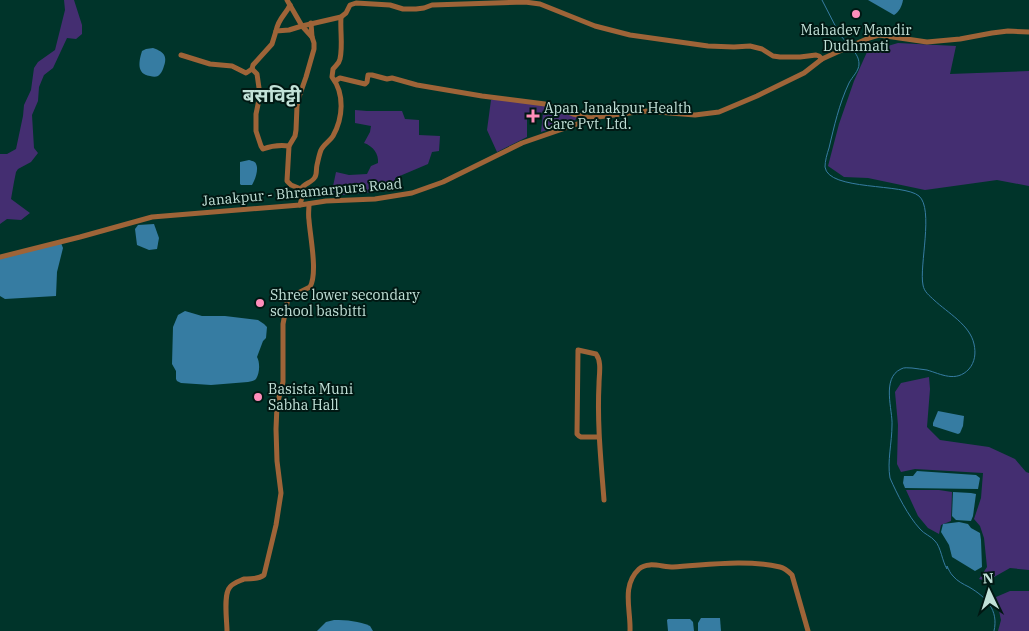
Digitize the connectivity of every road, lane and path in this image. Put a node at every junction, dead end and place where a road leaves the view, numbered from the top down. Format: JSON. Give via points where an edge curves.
{"nodes":[{"id":1,"x":288,"y":2,"type":"edge"},
{"id":2,"x":341,"y":17,"type":"junction"},
{"id":3,"x":312,"y":24,"type":"junction"},
{"id":4,"x":302,"y":26,"type":"junction"},
{"id":5,"x":276,"y":31,"type":"junction"},
{"id":6,"x":1029,"y":32,"type":"edge"},
{"id":7,"x":312,"y":37,"type":"junction"},
{"id":8,"x":181,"y":55,"type":"dead end"},
{"id":9,"x":822,"y":59,"type":"junction"},
{"id":10,"x":252,"y":69,"type":"junction"},
{"id":11,"x":335,"y":81,"type":"junction"},
{"id":12,"x":590,"y":118,"type":"junction"},
{"id":13,"x":289,"y":146,"type":"junction"},
{"id":14,"x":301,"y":189,"type":"junction"},
{"id":15,"x":309,"y":204,"type":"junction"},
{"id":16,"x":300,"y":205,"type":"junction"},
{"id":17,"x":0,"y":257,"type":"edge"},
{"id":18,"x":599,"y":437,"type":"junction"},
{"id":19,"x":604,"y":500,"type":"dead end"},
{"id":20,"x":227,"y":631,"type":"edge"},
{"id":21,"x":630,"y":631,"type":"edge"},
{"id":22,"x":808,"y":631,"type":"edge"}],
"edges":[{"from":1,"to":4,"type":"street"},
{"from":1,"to":5,"type":"street"},
{"from":2,"to":3,"type":"street"},
{"from":2,"to":9,"type":"street","via":[[350,5],[356,3],[416,9],[468,3],[525,2],[540,4],[595,26],[630,35],[708,46],[750,46],[773,56],[816,55]]},
{"from":2,"to":11,"type":"street","via":[[342,47],[340,60],[333,70]]},
{"from":3,"to":4,"type":"street"},
{"from":3,"to":7,"type":"street"},
{"from":4,"to":5,"type":"street"},
{"from":4,"to":7,"type":"street"},
{"from":5,"to":10,"type":"street","via":[[272,44]]},
{"from":6,"to":9,"type":"street","name":"Janakpur - Bhramarpura Road","via":[[1008,31],[927,42],[879,35]]},
{"from":7,"to":13,"type":"street","via":[[314,49],[298,98],[295,136]]},
{"from":8,"to":10,"type":"street","via":[[246,72]]},
{"from":9,"to":12,"type":"street","name":"Janakpur - Bhramarpura Road","via":[[804,73],[719,112],[696,115],[644,111]]},
{"from":10,"to":13,"type":"street","via":[[257,74],[260,95],[255,123],[261,146],[263,149]]},
{"from":11,"to":12,"type":"street","via":[[340,78],[365,84],[368,75],[372,75],[463,93],[545,104]]},
{"from":11,"to":14,"type":"street","via":[[342,97],[340,118],[332,138],[321,150],[316,176]]},
{"from":12,"to":15,"type":"street","name":"Janakpur - Bhramarpura Road","via":[[522,143],[443,182],[412,193],[375,200]]},
{"from":13,"to":14,"type":"street","via":[[288,181]]},
{"from":14,"to":16,"type":"street"},
{"from":15,"to":16,"type":"street","name":"Janakpur - Bhramarpura Road"},
{"from":15,"to":20,"type":"street","via":[[312,284],[288,298],[282,324],[283,382],[277,405],[276,429],[276,461],[281,488],[276,525],[264,575],[244,580],[228,590]]},
{"from":16,"to":17,"type":"street","name":"Janakpur - Bhramarpura Road","via":[[152,217]]},
{"from":18,"to":18,"type":"street","via":[[599,360],[596,354],[578,350],[577,434]]},
{"from":18,"to":19,"type":"street"},
{"from":21,"to":22,"type":"street","via":[[628,592],[641,568],[647,565],[672,567],[736,562],[778,566],[786,570],[792,576]]}]}
